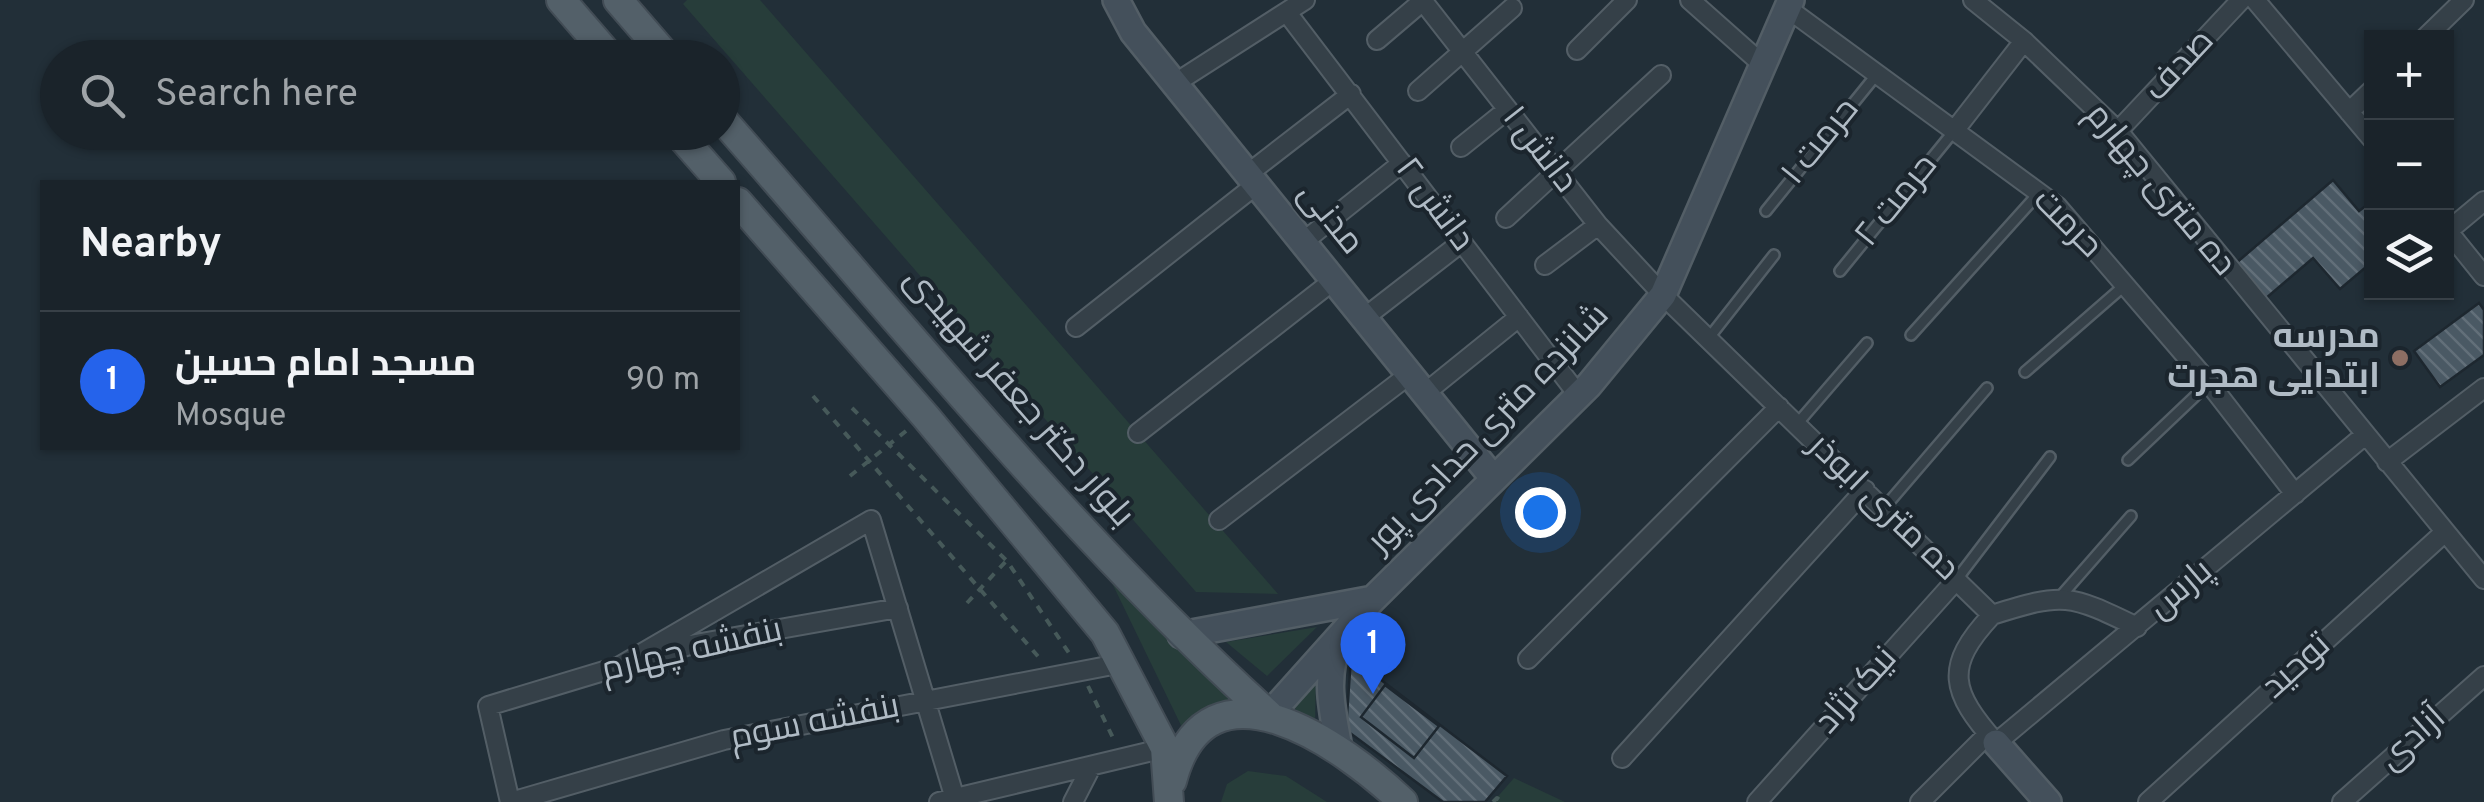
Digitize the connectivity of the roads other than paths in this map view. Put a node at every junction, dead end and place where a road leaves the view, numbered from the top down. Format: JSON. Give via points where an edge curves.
{"nodes":[{"id":1,"x":560,"y":0,"type":"edge"},
{"id":2,"x":618,"y":0,"type":"edge"},
{"id":3,"x":1116,"y":0,"type":"edge"},
{"id":4,"x":1305,"y":0,"type":"edge"},
{"id":5,"x":1423,"y":0,"type":"edge"},
{"id":6,"x":1627,"y":0,"type":"edge"},
{"id":7,"x":1690,"y":0,"type":"edge"},
{"id":8,"x":1972,"y":0,"type":"edge"},
{"id":9,"x":2242,"y":0,"type":"edge"},
{"id":10,"x":2255,"y":0,"type":"edge"},
{"id":11,"x":2464,"y":0,"type":"edge"},
{"id":12,"x":1789,"y":4,"type":"edge"},
{"id":13,"x":1512,"y":8,"type":"dead end"},
{"id":14,"x":1288,"y":14,"type":"junction"},
{"id":15,"x":2434,"y":30,"type":"edge"},
{"id":16,"x":595,"y":40,"type":"edge"},
{"id":17,"x":652,"y":40,"type":"edge"},
{"id":18,"x":1378,"y":40,"type":"dead end"},
{"id":19,"x":2024,"y":41,"type":"junction"},
{"id":20,"x":1577,"y":50,"type":"dead end"},
{"id":21,"x":1461,"y":51,"type":"junction"},
{"id":22,"x":1762,"y":64,"type":"junction"},
{"id":23,"x":1877,"y":74,"type":"junction"},
{"id":24,"x":1661,"y":75,"type":"dead end"},
{"id":25,"x":1177,"y":82,"type":"junction"},
{"id":26,"x":1418,"y":91,"type":"dead end"},
{"id":27,"x":1351,"y":94,"type":"junction"},
{"id":28,"x":2364,"y":98,"type":"edge"},
{"id":29,"x":1507,"y":110,"type":"junction"},
{"id":30,"x":2349,"y":112,"type":"junction"},
{"id":31,"x":1954,"y":130,"type":"junction"},
{"id":32,"x":2364,"y":130,"type":"edge"},
{"id":33,"x":2118,"y":131,"type":"junction"},
{"id":34,"x":740,"y":139,"type":"edge"},
{"id":35,"x":1462,"y":147,"type":"dead end"},
{"id":36,"x":693,"y":150,"type":"edge"},
{"id":37,"x":1402,"y":163,"type":"junction"},
{"id":38,"x":1554,"y":170,"type":"junction"},
{"id":39,"x":1253,"y":179,"type":"junction"},
{"id":40,"x":719,"y":180,"type":"edge"},
{"id":41,"x":2039,"y":193,"type":"junction"},
{"id":42,"x":2484,"y":202,"type":"edge"},
{"id":43,"x":740,"y":204,"type":"edge"},
{"id":44,"x":1766,"y":211,"type":"dead end"},
{"id":45,"x":1506,"y":218,"type":"dead end"},
{"id":46,"x":1598,"y":225,"type":"junction"},
{"id":47,"x":2454,"y":225,"type":"edge"},
{"id":48,"x":2454,"y":239,"type":"edge"},
{"id":49,"x":1303,"y":242,"type":"junction"},
{"id":50,"x":1462,"y":242,"type":"junction"},
{"id":51,"x":1774,"y":255,"type":"dead end"},
{"id":52,"x":1545,"y":265,"type":"dead end"},
{"id":53,"x":1840,"y":272,"type":"dead end"},
{"id":54,"x":2484,"y":276,"type":"edge"},
{"id":55,"x":1334,"y":280,"type":"junction"},
{"id":56,"x":2124,"y":285,"type":"junction"},
{"id":57,"x":1662,"y":295,"type":"junction"},
{"id":58,"x":1518,"y":317,"type":"junction"},
{"id":59,"x":1364,"y":318,"type":"junction"},
{"id":60,"x":1076,"y":327,"type":"dead end"},
{"id":61,"x":1911,"y":335,"type":"dead end"},
{"id":62,"x":1708,"y":339,"type":"junction"},
{"id":63,"x":1866,"y":343,"type":"dead end"},
{"id":64,"x":2025,"y":372,"type":"dead end"},
{"id":65,"x":2209,"y":383,"type":"junction"},
{"id":66,"x":1418,"y":384,"type":"junction"},
{"id":67,"x":1987,"y":388,"type":"dead end"},
{"id":68,"x":2484,"y":388,"type":"edge"},
{"id":69,"x":1578,"y":396,"type":"junction"},
{"id":70,"x":1779,"y":408,"type":"junction"},
{"id":71,"x":1797,"y":424,"type":"junction"},
{"id":72,"x":1138,"y":433,"type":"dead end"},
{"id":73,"x":2365,"y":435,"type":"junction"},
{"id":74,"x":2050,"y":457,"type":"dead end"},
{"id":75,"x":2128,"y":460,"type":"dead end"},
{"id":76,"x":2387,"y":462,"type":"junction"},
{"id":77,"x":1494,"y":479,"type":"junction"},
{"id":78,"x":1865,"y":490,"type":"junction"},
{"id":79,"x":2295,"y":494,"type":"junction"},
{"id":80,"x":1884,"y":508,"type":"junction"},
{"id":81,"x":2131,"y":516,"type":"dead end"},
{"id":82,"x":1219,"y":520,"type":"dead end"},
{"id":83,"x":2445,"y":532,"type":"junction"},
{"id":84,"x":2483,"y":576,"type":"edge"},
{"id":85,"x":1957,"y":579,"type":"junction"},
{"id":86,"x":2060,"y":597,"type":"junction"},
{"id":87,"x":1373,"y":599,"type":"junction"},
{"id":88,"x":898,"y":608,"type":"junction"},
{"id":89,"x":1992,"y":615,"type":"junction"},
{"id":90,"x":2137,"y":628,"type":"junction"},
{"id":91,"x":1342,"y":633,"type":"junction"},
{"id":92,"x":1181,"y":635,"type":"junction"},
{"id":93,"x":1528,"y":659,"type":"dead end"},
{"id":94,"x":1123,"y":663,"type":"junction"},
{"id":95,"x":620,"y":666,"type":"junction"},
{"id":96,"x":2484,"y":676,"type":"edge"},
{"id":97,"x":926,"y":701,"type":"junction"},
{"id":98,"x":1269,"y":715,"type":"junction"},
{"id":99,"x":1992,"y":738,"type":"junction"},
{"id":100,"x":1165,"y":748,"type":"junction"},
{"id":101,"x":1338,"y":748,"type":"junction"},
{"id":102,"x":1622,"y":758,"type":"dead end"},
{"id":103,"x":1091,"y":767,"type":"junction"},
{"id":104,"x":951,"y":801,"type":"edge"},
{"id":105,"x":511,"y":802,"type":"edge"},
{"id":106,"x":1073,"y":802,"type":"edge"},
{"id":107,"x":1170,"y":802,"type":"edge"},
{"id":108,"x":1403,"y":802,"type":"edge"},
{"id":109,"x":1757,"y":802,"type":"edge"},
{"id":110,"x":1920,"y":802,"type":"edge"},
{"id":111,"x":2048,"y":802,"type":"edge"},
{"id":112,"x":2148,"y":802,"type":"edge"},
{"id":113,"x":2342,"y":802,"type":"edge"}],
"edges":[{"from":1,"to":16,"type":"main road"},
{"from":2,"to":17,"type":"main road"},
{"from":3,"to":25,"type":"street","name":"مدنی","via":[[1133,32]]},
{"from":4,"to":14,"type":"street"},
{"from":5,"to":18,"type":"street"},
{"from":5,"to":21,"type":"street","name":"دانش ۱"},
{"from":6,"to":20,"type":"street"},
{"from":7,"to":22,"type":"street"},
{"from":8,"to":19,"type":"street","name":"ده متری چهارم"},
{"from":9,"to":33,"type":"street","name":"صدف"},
{"from":10,"to":30,"type":"street"},
{"from":11,"to":15,"type":"street"},
{"from":12,"to":22,"type":"street","name":"شانزده متری حدادی پور"},
{"from":12,"to":23,"type":"street","name":"حرمت"},
{"from":13,"to":21,"type":"street"},
{"from":14,"to":25,"type":"street"},
{"from":14,"to":27,"type":"street","name":"دانش ۲"},
{"from":19,"to":31,"type":"street"},
{"from":19,"to":33,"type":"street","name":"ده متری چهارم"},
{"from":21,"to":26,"type":"street"},
{"from":21,"to":29,"type":"street","name":"دانش ۱"},
{"from":22,"to":57,"type":"street","name":"شانزده متری حدادی پور"},
{"from":23,"to":31,"type":"street","name":"حرمت"},
{"from":23,"to":44,"type":"lane","name":"حرمت ۱"},
{"from":24,"to":38,"type":"street"},
{"from":25,"to":39,"type":"street","name":"مدنی"},
{"from":27,"to":37,"type":"street","name":"دانش ۲"},
{"from":27,"to":39,"type":"street"},
{"from":28,"to":30,"type":"street"},
{"from":29,"to":35,"type":"street"},
{"from":29,"to":38,"type":"street","name":"دانش ۱"},
{"from":30,"to":32,"type":"street"},
{"from":31,"to":41,"type":"street","name":"حرمت"},
{"from":31,"to":53,"type":"lane","name":"حرمت ۲"},
{"from":33,"to":73,"type":"street","name":"ده متری چهارم"},
{"from":34,"to":92,"type":"main road","name":"بلوار دکتر جعفر شهیدی"},
{"from":36,"to":40,"type":"main road"},
{"from":37,"to":49,"type":"street"},
{"from":37,"to":50,"type":"street","name":"دانش ۲"},
{"from":38,"to":45,"type":"street"},
{"from":38,"to":46,"type":"street","name":"دانش ۱"},
{"from":39,"to":49,"type":"street","name":"مدنی"},
{"from":39,"to":60,"type":"street"},
{"from":41,"to":56,"type":"street","name":"حرمت"},
{"from":41,"to":61,"type":"lane"},
{"from":42,"to":47,"type":"street"},
{"from":43,"to":94,"type":"main road","via":[[1030,541]]},
{"from":46,"to":52,"type":"street"},
{"from":46,"to":57,"type":"street","name":"دانش ۱"},
{"from":48,"to":54,"type":"street"},
{"from":49,"to":55,"type":"street","name":"مدنی"},
{"from":50,"to":58,"type":"street","name":"دانش ۲"},
{"from":50,"to":59,"type":"street"},
{"from":51,"to":62,"type":"lane"},
{"from":55,"to":59,"type":"street","name":"مدنی"},
{"from":55,"to":72,"type":"street"},
{"from":56,"to":64,"type":"lane"},
{"from":56,"to":65,"type":"street","name":"حرمت"},
{"from":57,"to":62,"type":"street","name":"ده متری ابوذر"},
{"from":57,"to":69,"type":"street","name":"شانزده متری حدادی پور"},
{"from":58,"to":66,"type":"street"},
{"from":58,"to":69,"type":"street","name":"دانش ۲"},
{"from":59,"to":66,"type":"street","name":"مدنی"},
{"from":62,"to":70,"type":"street","name":"ده متری ابوذر"},
{"from":63,"to":71,"type":"lane"},
{"from":65,"to":75,"type":"lane"},
{"from":65,"to":79,"type":"street","name":"حرمت"},
{"from":66,"to":77,"type":"street","name":"مدنی"},
{"from":66,"to":82,"type":"street"},
{"from":67,"to":80,"type":"lane"},
{"from":68,"to":76,"type":"street"},
{"from":69,"to":77,"type":"street","name":"شانزده متری حدادی پور"},
{"from":70,"to":71,"type":"street","name":"ده متری ابوذر"},
{"from":70,"to":93,"type":"street"},
{"from":71,"to":78,"type":"street","name":"ده متری ابوذر"},
{"from":73,"to":76,"type":"street","name":"ده متری چهارم"},
{"from":73,"to":79,"type":"street","name":"پارس"},
{"from":74,"to":85,"type":"lane"},
{"from":76,"to":83,"type":"street","name":"ده متری چهارم"},
{"from":77,"to":87,"type":"street","name":"شانزده متری حدادی پور"},
{"from":78,"to":80,"type":"street","name":"ده متری ابوذر"},
{"from":78,"to":102,"type":"street"},
{"from":79,"to":90,"type":"street","name":"پارس"},
{"from":80,"to":85,"type":"street","name":"ده متری ابوذر"},
{"from":81,"to":86,"type":"lane"},
{"from":83,"to":84,"type":"street","name":"ده متری چهارم"},
{"from":83,"to":112,"type":"street","name":"توحید"},
{"from":85,"to":89,"type":"street","name":"ده متری ابوذر"},
{"from":85,"to":109,"type":"street","name":"نیک نژاد"},
{"from":86,"to":89,"type":"street"},
{"from":86,"to":90,"type":"street"},
{"from":87,"to":91,"type":"street","name":"شانزده متری حدادی پور"},
{"from":87,"to":92,"type":"street"},
{"from":88,"to":95,"type":"street","name":"بنفشه چهارم","via":[[690,644]]},
{"from":88,"to":95,"type":"street","via":[[872,520]]},
{"from":88,"to":97,"type":"street"},
{"from":89,"to":99,"type":"street","via":[[1968,640],[1956,668],[1962,695]]},
{"from":90,"to":99,"type":"street","name":"پارس"},
{"from":91,"to":98,"type":"street","name":"شانزده متری حدادی پور"},
{"from":91,"to":101,"type":"street","via":[[1328,687]]},
{"from":92,"to":98,"type":"main road","name":"بلوار دکتر جعفر شهیدی"},
{"from":94,"to":97,"type":"street","name":"بنفشه سوم"},
{"from":94,"to":100,"type":"main road"},
{"from":95,"to":105,"type":"street","name":"بنفشه چهارم","via":[[488,706]]},
{"from":96,"to":113,"type":"street","name":"آزادی"},
{"from":97,"to":104,"type":"street"},
{"from":97,"to":105,"type":"street","name":"بنفشه سوم","via":[[724,740]]},
{"from":98,"to":101,"type":"main road"},
{"from":98,"to":107,"type":"main road","via":[[1228,716],[1199,730],[1178,760]]},
{"from":99,"to":110,"type":"street","name":"پارس"},
{"from":99,"to":111,"type":"street"},
{"from":100,"to":103,"type":"street"},
{"from":100,"to":107,"type":"main road"},
{"from":101,"to":108,"type":"main road"},
{"from":103,"to":104,"type":"street"},
{"from":103,"to":106,"type":"street"}]}
